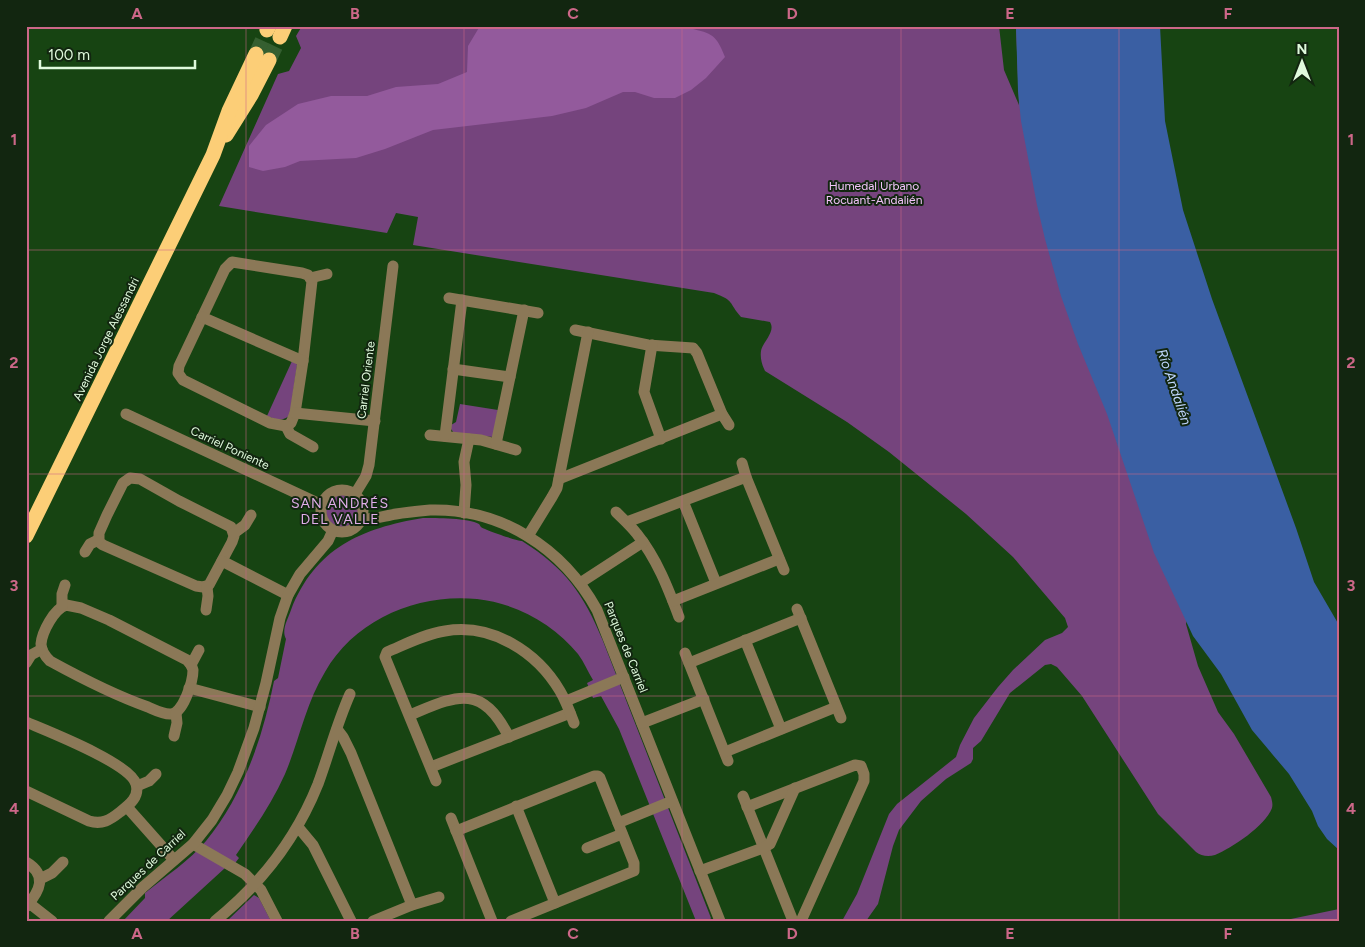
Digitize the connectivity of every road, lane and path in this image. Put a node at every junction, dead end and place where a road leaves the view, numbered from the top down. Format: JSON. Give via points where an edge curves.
{"nodes":[{"id":1,"x":262,"y":57,"type":"tunnel mouth"},
{"id":2,"x":393,"y":266,"type":"dead end"},
{"id":3,"x":327,"y":274,"type":"dead end"},
{"id":4,"x":310,"y":278,"type":"junction"},
{"id":5,"x":449,"y":298,"type":"dead end"},
{"id":6,"x":462,"y":300,"type":"junction"},
{"id":7,"x":524,"y":310,"type":"junction"},
{"id":8,"x":538,"y":314,"type":"dead end"},
{"id":9,"x":202,"y":317,"type":"junction"},
{"id":10,"x":575,"y":330,"type":"dead end"},
{"id":11,"x":588,"y":332,"type":"junction"},
{"id":12,"x":652,"y":345,"type":"junction"},
{"id":13,"x":303,"y":361,"type":"junction"},
{"id":14,"x":453,"y":369,"type":"junction"},
{"id":15,"x":510,"y":377,"type":"junction"},
{"id":16,"x":295,"y":413,"type":"junction"},
{"id":17,"x":126,"y":414,"type":"dead end"},
{"id":18,"x":722,"y":414,"type":"junction"},
{"id":19,"x":374,"y":421,"type":"junction"},
{"id":20,"x":730,"y":425,"type":"dead end"},
{"id":21,"x":286,"y":426,"type":"junction"},
{"id":22,"x":430,"y":435,"type":"dead end"},
{"id":23,"x":445,"y":436,"type":"junction"},
{"id":24,"x":469,"y":439,"type":"junction"},
{"id":25,"x":661,"y":439,"type":"junction"},
{"id":26,"x":496,"y":444,"type":"junction"},
{"id":27,"x":313,"y":447,"type":"dead end"},
{"id":28,"x":516,"y":450,"type":"dead end"},
{"id":29,"x":742,"y":463,"type":"dead end"},
{"id":30,"x":746,"y":477,"type":"junction"},
{"id":31,"x":559,"y":479,"type":"junction"},
{"id":32,"x":355,"y":494,"type":"junction"},
{"id":33,"x":683,"y":500,"type":"junction"},
{"id":34,"x":322,"y":506,"type":"junction"},
{"id":35,"x":464,"y":512,"type":"junction"},
{"id":36,"x":616,"y":512,"type":"dead end"},
{"id":37,"x":251,"y":515,"type":"dead end"},
{"id":38,"x":362,"y":518,"type":"junction"},
{"id":39,"x":626,"y":522,"type":"junction"},
{"id":40,"x":334,"y":530,"type":"junction"},
{"id":41,"x":234,"y":533,"type":"junction"},
{"id":42,"x":26,"y":536,"type":"edge"},
{"id":43,"x":528,"y":536,"type":"junction"},
{"id":44,"x":98,"y":540,"type":"junction"},
{"id":45,"x":643,"y":542,"type":"junction"},
{"id":46,"x":85,"y":552,"type":"dead end"},
{"id":47,"x":779,"y":559,"type":"junction"},
{"id":48,"x":222,"y":561,"type":"junction"},
{"id":49,"x":784,"y":570,"type":"dead end"},
{"id":50,"x":580,"y":584,"type":"junction"},
{"id":51,"x":716,"y":584,"type":"junction"},
{"id":52,"x":65,"y":585,"type":"dead end"},
{"id":53,"x":206,"y":587,"type":"junction"},
{"id":54,"x":288,"y":595,"type":"junction"},
{"id":55,"x":673,"y":601,"type":"junction"},
{"id":56,"x":62,"y":606,"type":"junction"},
{"id":57,"x":206,"y":610,"type":"dead end"},
{"id":58,"x":679,"y":617,"type":"dead end"},
{"id":59,"x":745,"y":640,"type":"junction"},
{"id":60,"x":42,"y":649,"type":"junction"},
{"id":61,"x":199,"y":650,"type":"dead end"},
{"id":62,"x":26,"y":664,"type":"edge"},
{"id":63,"x":192,"y":665,"type":"junction"},
{"id":64,"x":624,"y":677,"type":"junction"},
{"id":65,"x":189,"y":688,"type":"junction"},
{"id":66,"x":350,"y":694,"type":"dead end"},
{"id":67,"x":704,"y":699,"type":"junction"},
{"id":68,"x":566,"y":701,"type":"junction"},
{"id":69,"x":260,"y":707,"type":"junction"},
{"id":70,"x":176,"y":713,"type":"junction"},
{"id":71,"x":410,"y":715,"type":"junction"},
{"id":72,"x":26,"y":722,"type":"edge"},
{"id":73,"x":642,"y":723,"type":"junction"},
{"id":74,"x":337,"y":729,"type":"junction"},
{"id":75,"x":781,"y":730,"type":"junction"},
{"id":76,"x":174,"y":736,"type":"dead end"},
{"id":77,"x":509,"y":737,"type":"junction"},
{"id":78,"x":431,"y":767,"type":"junction"},
{"id":79,"x":156,"y":774,"type":"dead end"},
{"id":80,"x":436,"y":781,"type":"dead end"},
{"id":81,"x":137,"y":786,"type":"junction"},
{"id":82,"x":795,"y":788,"type":"junction"},
{"id":83,"x":26,"y":792,"type":"edge"},
{"id":84,"x":672,"y":801,"type":"junction"},
{"id":85,"x":516,"y":806,"type":"junction"},
{"id":86,"x":127,"y":807,"type":"junction"},
{"id":87,"x":451,"y":818,"type":"dead end"},
{"id":88,"x":298,"y":827,"type":"junction"},
{"id":89,"x":620,"y":828,"type":"junction"},
{"id":90,"x":456,"y":831,"type":"junction"},
{"id":91,"x":193,"y":844,"type":"junction"},
{"id":92,"x":587,"y":848,"type":"dead end"},
{"id":93,"x":764,"y":848,"type":"junction"},
{"id":94,"x":174,"y":860,"type":"junction"},
{"id":95,"x":26,"y":862,"type":"edge"},
{"id":96,"x":63,"y":862,"type":"dead end"},
{"id":97,"x":700,"y":872,"type":"junction"},
{"id":98,"x":40,"y":879,"type":"junction"},
{"id":99,"x":256,"y":884,"type":"junction"},
{"id":100,"x":438,"y":897,"type":"dead end"},
{"id":101,"x":555,"y":903,"type":"junction"},
{"id":102,"x":28,"y":905,"type":"edge"},
{"id":103,"x":412,"y":905,"type":"junction"},
{"id":104,"x":52,"y":921,"type":"edge"},
{"id":105,"x":109,"y":921,"type":"edge"},
{"id":106,"x":215,"y":921,"type":"edge"},
{"id":107,"x":277,"y":921,"type":"edge"},
{"id":108,"x":351,"y":921,"type":"edge"},
{"id":109,"x":373,"y":921,"type":"edge"},
{"id":110,"x":492,"y":921,"type":"edge"},
{"id":111,"x":511,"y":921,"type":"edge"},
{"id":112,"x":720,"y":921,"type":"edge"},
{"id":113,"x":793,"y":921,"type":"edge"},
{"id":114,"x":801,"y":921,"type":"edge"}],
"edges":[{"from":1,"to":42,"type":"highway","name":"Avenida Jorge Alessandri","via":[[243,109],[213,155]]},
{"from":2,"to":19,"type":"street","name":"Carriel Oriente"},
{"from":3,"to":4,"type":"street"},
{"from":4,"to":9,"type":"street","via":[[302,273],[232,262],[226,267]]},
{"from":4,"to":13,"type":"street","via":[[312,285]]},
{"from":5,"to":6,"type":"street"},
{"from":6,"to":7,"type":"street"},
{"from":6,"to":14,"type":"street"},
{"from":7,"to":8,"type":"street"},
{"from":7,"to":15,"type":"street"},
{"from":9,"to":13,"type":"street"},
{"from":9,"to":21,"type":"street","via":[[179,366],[181,378],[270,423]]},
{"from":10,"to":11,"type":"street"},
{"from":11,"to":12,"type":"street"},
{"from":11,"to":31,"type":"street"},
{"from":12,"to":18,"type":"street","via":[[695,350]]},
{"from":12,"to":25,"type":"street","via":[[644,392]]},
{"from":13,"to":16,"type":"street"},
{"from":14,"to":15,"type":"street"},
{"from":14,"to":23,"type":"street"},
{"from":15,"to":26,"type":"street"},
{"from":16,"to":19,"type":"street"},
{"from":16,"to":21,"type":"street","via":[[292,423]]},
{"from":17,"to":34,"type":"street","name":"Carriel Poniente"},
{"from":18,"to":20,"type":"street"},
{"from":18,"to":25,"type":"street"},
{"from":19,"to":32,"type":"street","name":"Carriel Oriente","via":[[368,472]]},
{"from":21,"to":27,"type":"street","via":[[290,434]]},
{"from":22,"to":23,"type":"street"},
{"from":23,"to":24,"type":"street"},
{"from":24,"to":26,"type":"street"},
{"from":24,"to":35,"type":"street","via":[[464,462]]},
{"from":25,"to":31,"type":"street"},
{"from":26,"to":28,"type":"street"},
{"from":29,"to":30,"type":"street"},
{"from":30,"to":33,"type":"street"},
{"from":30,"to":47,"type":"street"},
{"from":31,"to":43,"type":"street","via":[[555,493]]},
{"from":32,"to":34,"type":"street","via":[[335,491],[327,496]]},
{"from":32,"to":38,"type":"street","via":[[363,505]]},
{"from":33,"to":39,"type":"street"},
{"from":33,"to":51,"type":"street"},
{"from":34,"to":40,"type":"street","via":[[324,522]]},
{"from":35,"to":38,"type":"street","name":"Parques de Carriel","via":[[422,511]]},
{"from":35,"to":43,"type":"street","name":"Parques de Carriel","via":[[489,518]]},
{"from":36,"to":39,"type":"street"},
{"from":37,"to":41,"type":"street","via":[[245,525]]},
{"from":38,"to":40,"type":"street","via":[[353,529]]},
{"from":39,"to":45,"type":"street"},
{"from":40,"to":54,"type":"street","name":"Parques de Carriel"},
{"from":41,"to":44,"type":"street","via":[[221,521],[133,477],[121,487]]},
{"from":41,"to":48,"type":"street"},
{"from":43,"to":50,"type":"street","name":"Parques de Carriel","via":[[551,552]]},
{"from":44,"to":46,"type":"street"},
{"from":44,"to":53,"type":"street","via":[[103,546],[196,586]]},
{"from":45,"to":50,"type":"street"},
{"from":45,"to":55,"type":"street","via":[[659,567]]},
{"from":47,"to":49,"type":"street"},
{"from":47,"to":51,"type":"street"},
{"from":48,"to":53,"type":"street"},
{"from":48,"to":54,"type":"street"},
{"from":50,"to":64,"type":"street","name":"Parques de Carriel","via":[[597,610]]},
{"from":51,"to":55,"type":"street"},
{"from":52,"to":56,"type":"street"},
{"from":53,"to":57,"type":"street"},
{"from":54,"to":69,"type":"street","name":"Parques de Carriel"},
{"from":55,"to":58,"type":"street"},
{"from":56,"to":60,"type":"street","via":[[54,613],[42,637]]},
{"from":56,"to":63,"type":"street","via":[[73,606],[109,620]]},
{"from":59,"to":67,"type":"street","via":[[687,658]]},
{"from":59,"to":75,"type":"street"},
{"from":59,"to":75,"type":"street","via":[[799,613],[839,712]]},
{"from":60,"to":62,"type":"street","via":[[31,655]]},
{"from":60,"to":70,"type":"street","via":[[50,661],[97,685],[138,704],[164,713]]},
{"from":61,"to":63,"type":"street"},
{"from":63,"to":65,"type":"street"},
{"from":64,"to":68,"type":"street"},
{"from":64,"to":73,"type":"street","name":"Parques de Carriel"},
{"from":65,"to":69,"type":"street"},
{"from":65,"to":70,"type":"street"},
{"from":66,"to":74,"type":"street"},
{"from":67,"to":73,"type":"street"},
{"from":67,"to":75,"type":"street","via":[[726,757]]},
{"from":68,"to":71,"type":"street","via":[[547,672],[521,648],[489,634],[456,630],[423,637],[385,655]]},
{"from":68,"to":77,"type":"street","via":[[572,718]]},
{"from":69,"to":91,"type":"street","name":"Parques de Carriel","via":[[227,795]]},
{"from":70,"to":76,"type":"street"},
{"from":71,"to":77,"type":"street","via":[[448,699],[466,698],[481,703],[494,713]]},
{"from":71,"to":78,"type":"street"},
{"from":72,"to":81,"type":"street","via":[[117,766],[132,776]]},
{"from":73,"to":84,"type":"street","name":"Parques de Carriel"},
{"from":74,"to":88,"type":"street","via":[[318,784]]},
{"from":74,"to":103,"type":"street","via":[[351,753]]},
{"from":77,"to":78,"type":"street"},
{"from":78,"to":80,"type":"street"},
{"from":79,"to":81,"type":"street"},
{"from":81,"to":86,"type":"street","via":[[135,798]]},
{"from":82,"to":93,"type":"street","via":[[772,840]]},
{"from":82,"to":93,"type":"street","via":[[745,802]]},
{"from":82,"to":114,"type":"street","via":[[857,764],[864,774],[864,781]]},
{"from":83,"to":86,"type":"street","via":[[94,822],[109,820]]},
{"from":84,"to":89,"type":"street"},
{"from":84,"to":97,"type":"street","name":"Parques de Carriel"},
{"from":85,"to":89,"type":"street","via":[[598,776]]},
{"from":85,"to":90,"type":"street"},
{"from":85,"to":101,"type":"street"},
{"from":86,"to":94,"type":"street"},
{"from":87,"to":90,"type":"street"},
{"from":88,"to":99,"type":"street"},
{"from":88,"to":108,"type":"street","via":[[314,844]]},
{"from":89,"to":92,"type":"street"},
{"from":89,"to":101,"type":"street","via":[[634,871]]},
{"from":90,"to":110,"type":"street"},
{"from":91,"to":94,"type":"street","name":"Parques de Carriel"},
{"from":91,"to":99,"type":"street","via":[[240,869]]},
{"from":93,"to":97,"type":"street"},
{"from":93,"to":113,"type":"street"},
{"from":94,"to":105,"type":"street","name":"Parques de Carriel"},
{"from":95,"to":98,"type":"street","via":[[36,870]]},
{"from":96,"to":98,"type":"street"},
{"from":97,"to":112,"type":"street","name":"Parques de Carriel"},
{"from":98,"to":102,"type":"street"},
{"from":99,"to":106,"type":"street"},
{"from":99,"to":107,"type":"street"},
{"from":100,"to":103,"type":"street"},
{"from":101,"to":111,"type":"street"},
{"from":102,"to":104,"type":"street"},
{"from":103,"to":109,"type":"street"}]}
